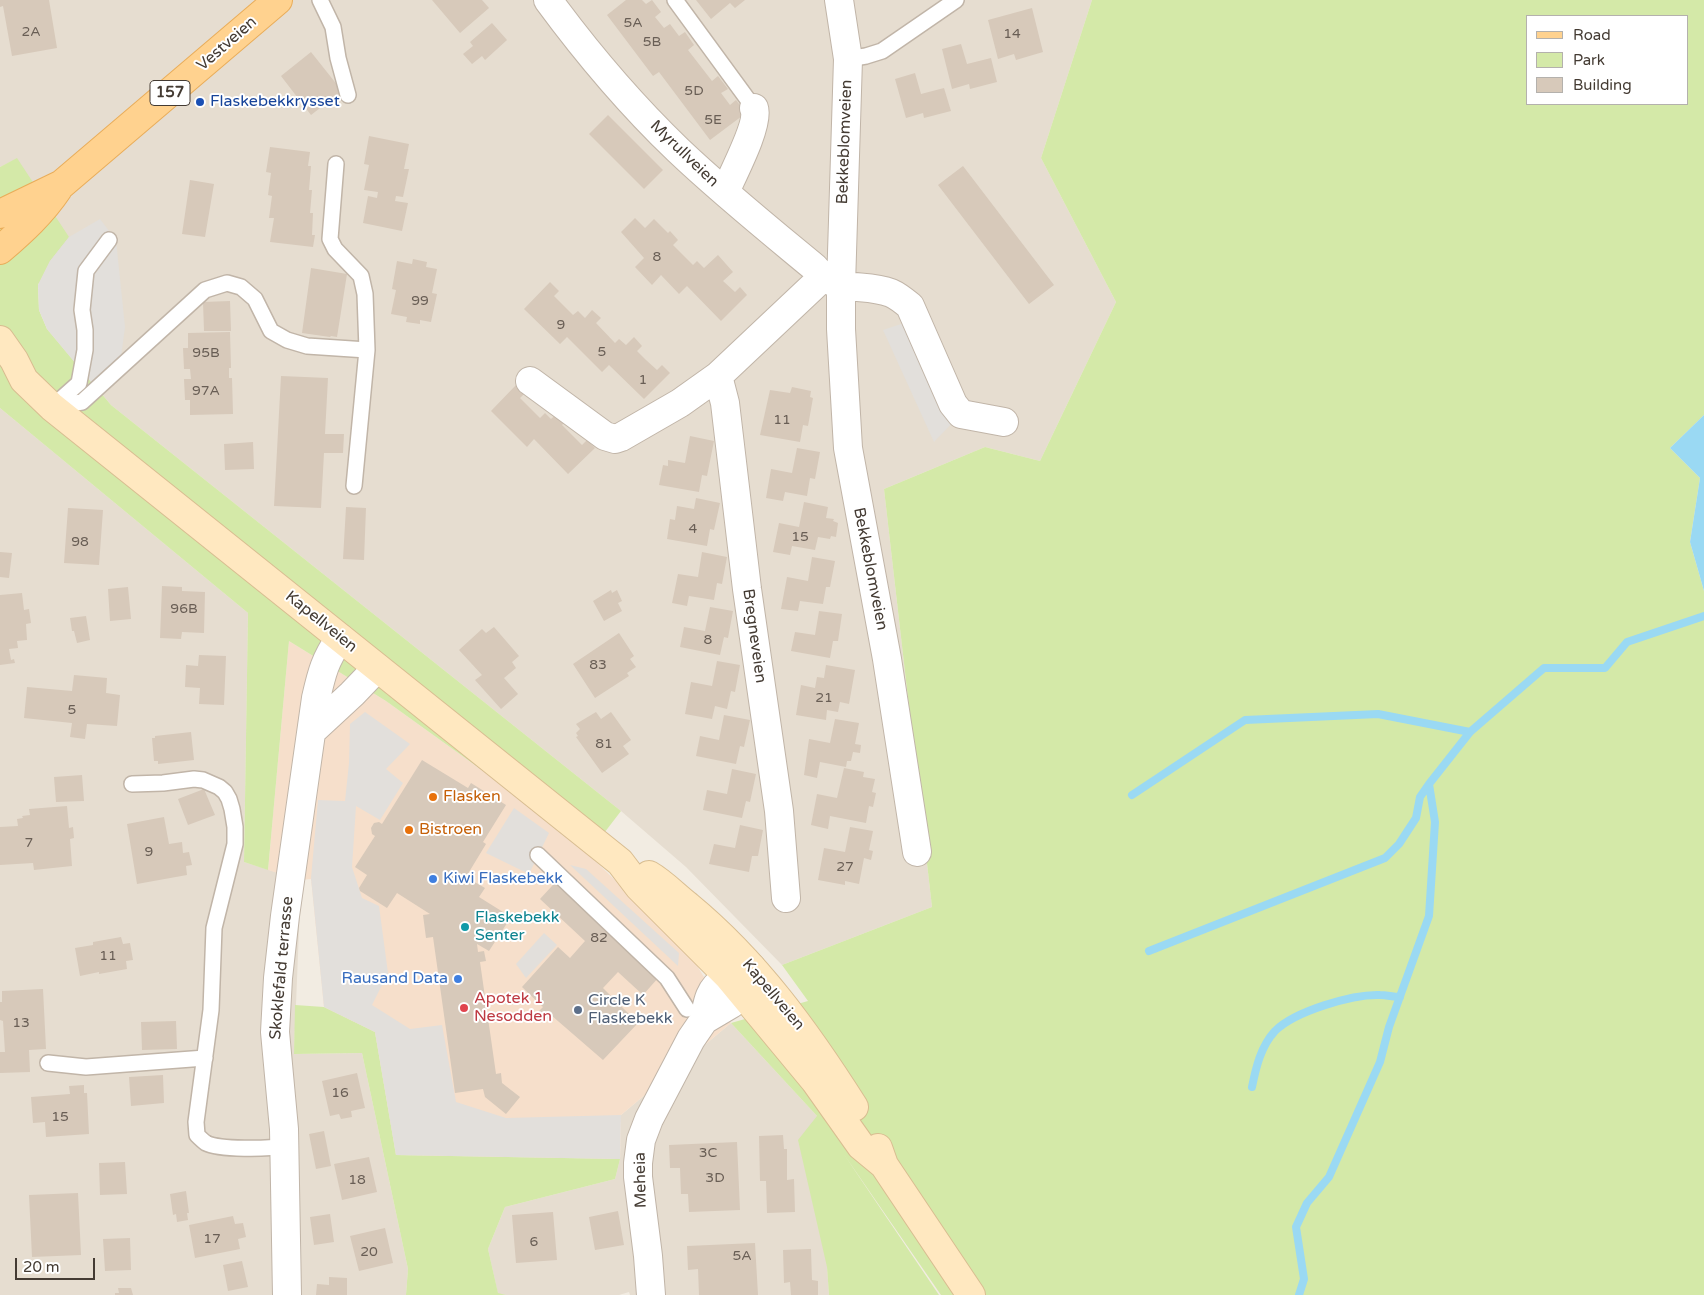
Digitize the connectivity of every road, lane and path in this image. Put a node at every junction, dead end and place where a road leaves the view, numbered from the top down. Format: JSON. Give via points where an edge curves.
{"nodes":[{"id":1,"x":278,"y":0,"type":"edge"},
{"id":2,"x":320,"y":0,"type":"edge"},
{"id":3,"x":548,"y":0,"type":"edge"},
{"id":4,"x":675,"y":0,"type":"edge"},
{"id":5,"x":839,"y":0,"type":"edge"},
{"id":6,"x":956,"y":0,"type":"edge"},
{"id":7,"x":848,"y":58,"type":"junction"},
{"id":8,"x":348,"y":95,"type":"dead end"},
{"id":9,"x":754,"y":108,"type":"joint"},
{"id":10,"x":336,"y":164,"type":"dead end"},
{"id":11,"x":62,"y":184,"type":"junction"},
{"id":12,"x":725,"y":192,"type":"junction"},
{"id":13,"x":0,"y":214,"type":"edge"},
{"id":14,"x":109,"y":240,"type":"dead end"},
{"id":15,"x":0,"y":250,"type":"edge"},
{"id":16,"x":832,"y":281,"type":"junction"},
{"id":17,"x":0,"y":340,"type":"edge"},
{"id":18,"x":367,"y":350,"type":"junction"},
{"id":19,"x":12,"y":376,"type":"edge"},
{"id":20,"x":718,"y":376,"type":"junction"},
{"id":21,"x":530,"y":381,"type":"dead end"},
{"id":22,"x":52,"y":407,"type":"junction"},
{"id":23,"x":1004,"y":422,"type":"dead end"},
{"id":24,"x":354,"y":486,"type":"dead end"},
{"id":25,"x":340,"y":638,"type":"junction"},
{"id":26,"x":377,"y":668,"type":"junction"},
{"id":27,"x":312,"y":731,"type":"junction"},
{"id":28,"x":132,"y":784,"type":"dead end"},
{"id":29,"x":917,"y":852,"type":"dead end"},
{"id":30,"x":538,"y":855,"type":"dead end"},
{"id":31,"x":786,"y":898,"type":"dead end"},
{"id":32,"x":741,"y":979,"type":"junction"},
{"id":33,"x":696,"y":1014,"type":"junction"},
{"id":34,"x":205,"y":1058,"type":"junction"},
{"id":35,"x":48,"y":1063,"type":"dead end"},
{"id":36,"x":284,"y":1146,"type":"junction"},
{"id":37,"x":287,"y":1295,"type":"edge"},
{"id":38,"x":651,"y":1295,"type":"edge"},
{"id":39,"x":971,"y":1295,"type":"edge"}],
"edges":[{"from":1,"to":11,"type":"main road","name":"Vestveien","number":"157"},
{"from":2,"to":8,"type":"lane","via":[[333,28]]},
{"from":3,"to":12,"type":"street","name":"Myrullveien","via":[[627,98]]},
{"from":4,"to":9,"type":"lane"},
{"from":5,"to":7,"type":"street","name":"Bekkeblomveien"},
{"from":6,"to":7,"type":"lane","via":[[882,51]]},
{"from":7,"to":16,"type":"street","name":"Bekkeblomveien"},
{"from":9,"to":12,"type":"street","via":[[756,117]]},
{"from":10,"to":18,"type":"lane","via":[[330,238],[335,249],[361,276],[365,294]]},
{"from":11,"to":13,"type":"main road","name":"Vestveien","number":"157"},
{"from":11,"to":15,"type":"main road","name":"Vestveien","number":"157","via":[[28,226]]},
{"from":12,"to":16,"type":"street","name":"Myrullveien"},
{"from":14,"to":22,"type":"lane","via":[[86,272],[82,310],[85,350],[79,383]]},
{"from":16,"to":20,"type":"street"},
{"from":16,"to":23,"type":"street","via":[[889,292],[910,306],[953,404],[961,414]]},
{"from":16,"to":29,"type":"street","name":"Bekkeblomveien","via":[[841,329],[848,448],[887,659]]},
{"from":17,"to":19,"type":"main road","name":"Kapellveien","via":[[14,360]]},
{"from":18,"to":22,"type":"lane","via":[[307,346],[287,340],[271,331],[255,299],[241,287],[227,283],[206,290],[82,402]]},
{"from":18,"to":24,"type":"lane"},
{"from":19,"to":22,"type":"main road","name":"Kapellveien"},
{"from":20,"to":21,"type":"street","via":[[680,404],[615,439],[605,436]]},
{"from":20,"to":31,"type":"street","name":"Bregneveien","via":[[779,811]]},
{"from":22,"to":25,"type":"main road","name":"Kapellveien"},
{"from":25,"to":26,"type":"main road","name":"Kapellveien"},
{"from":25,"to":27,"type":"street","name":"Skoklefald terrasse","via":[[322,670]]},
{"from":26,"to":27,"type":"street"},
{"from":26,"to":32,"type":"main road","name":"Kapellveien","via":[[620,862],[639,887]]},
{"from":27,"to":36,"type":"street","name":"Skoklefald terrasse","via":[[284,916],[277,987],[275,1032]]},
{"from":28,"to":34,"type":"lane","via":[[203,780],[225,792],[230,804],[235,844],[214,928],[211,1010]]},
{"from":30,"to":33,"type":"lane","via":[[667,978]]},
{"from":32,"to":33,"type":"street","name":"Meheia","via":[[717,986]]},
{"from":32,"to":39,"type":"main road","name":"Kapellveien","via":[[861,1146],[884,1165]]},
{"from":33,"to":38,"type":"street","name":"Meheia","via":[[686,1047],[641,1140],[638,1177]]},
{"from":34,"to":35,"type":"lane","via":[[86,1067]]},
{"from":34,"to":36,"type":"lane","via":[[197,1135],[207,1144],[229,1147]]},
{"from":36,"to":37,"type":"street","name":"Skoklefald terrasse"}]}
